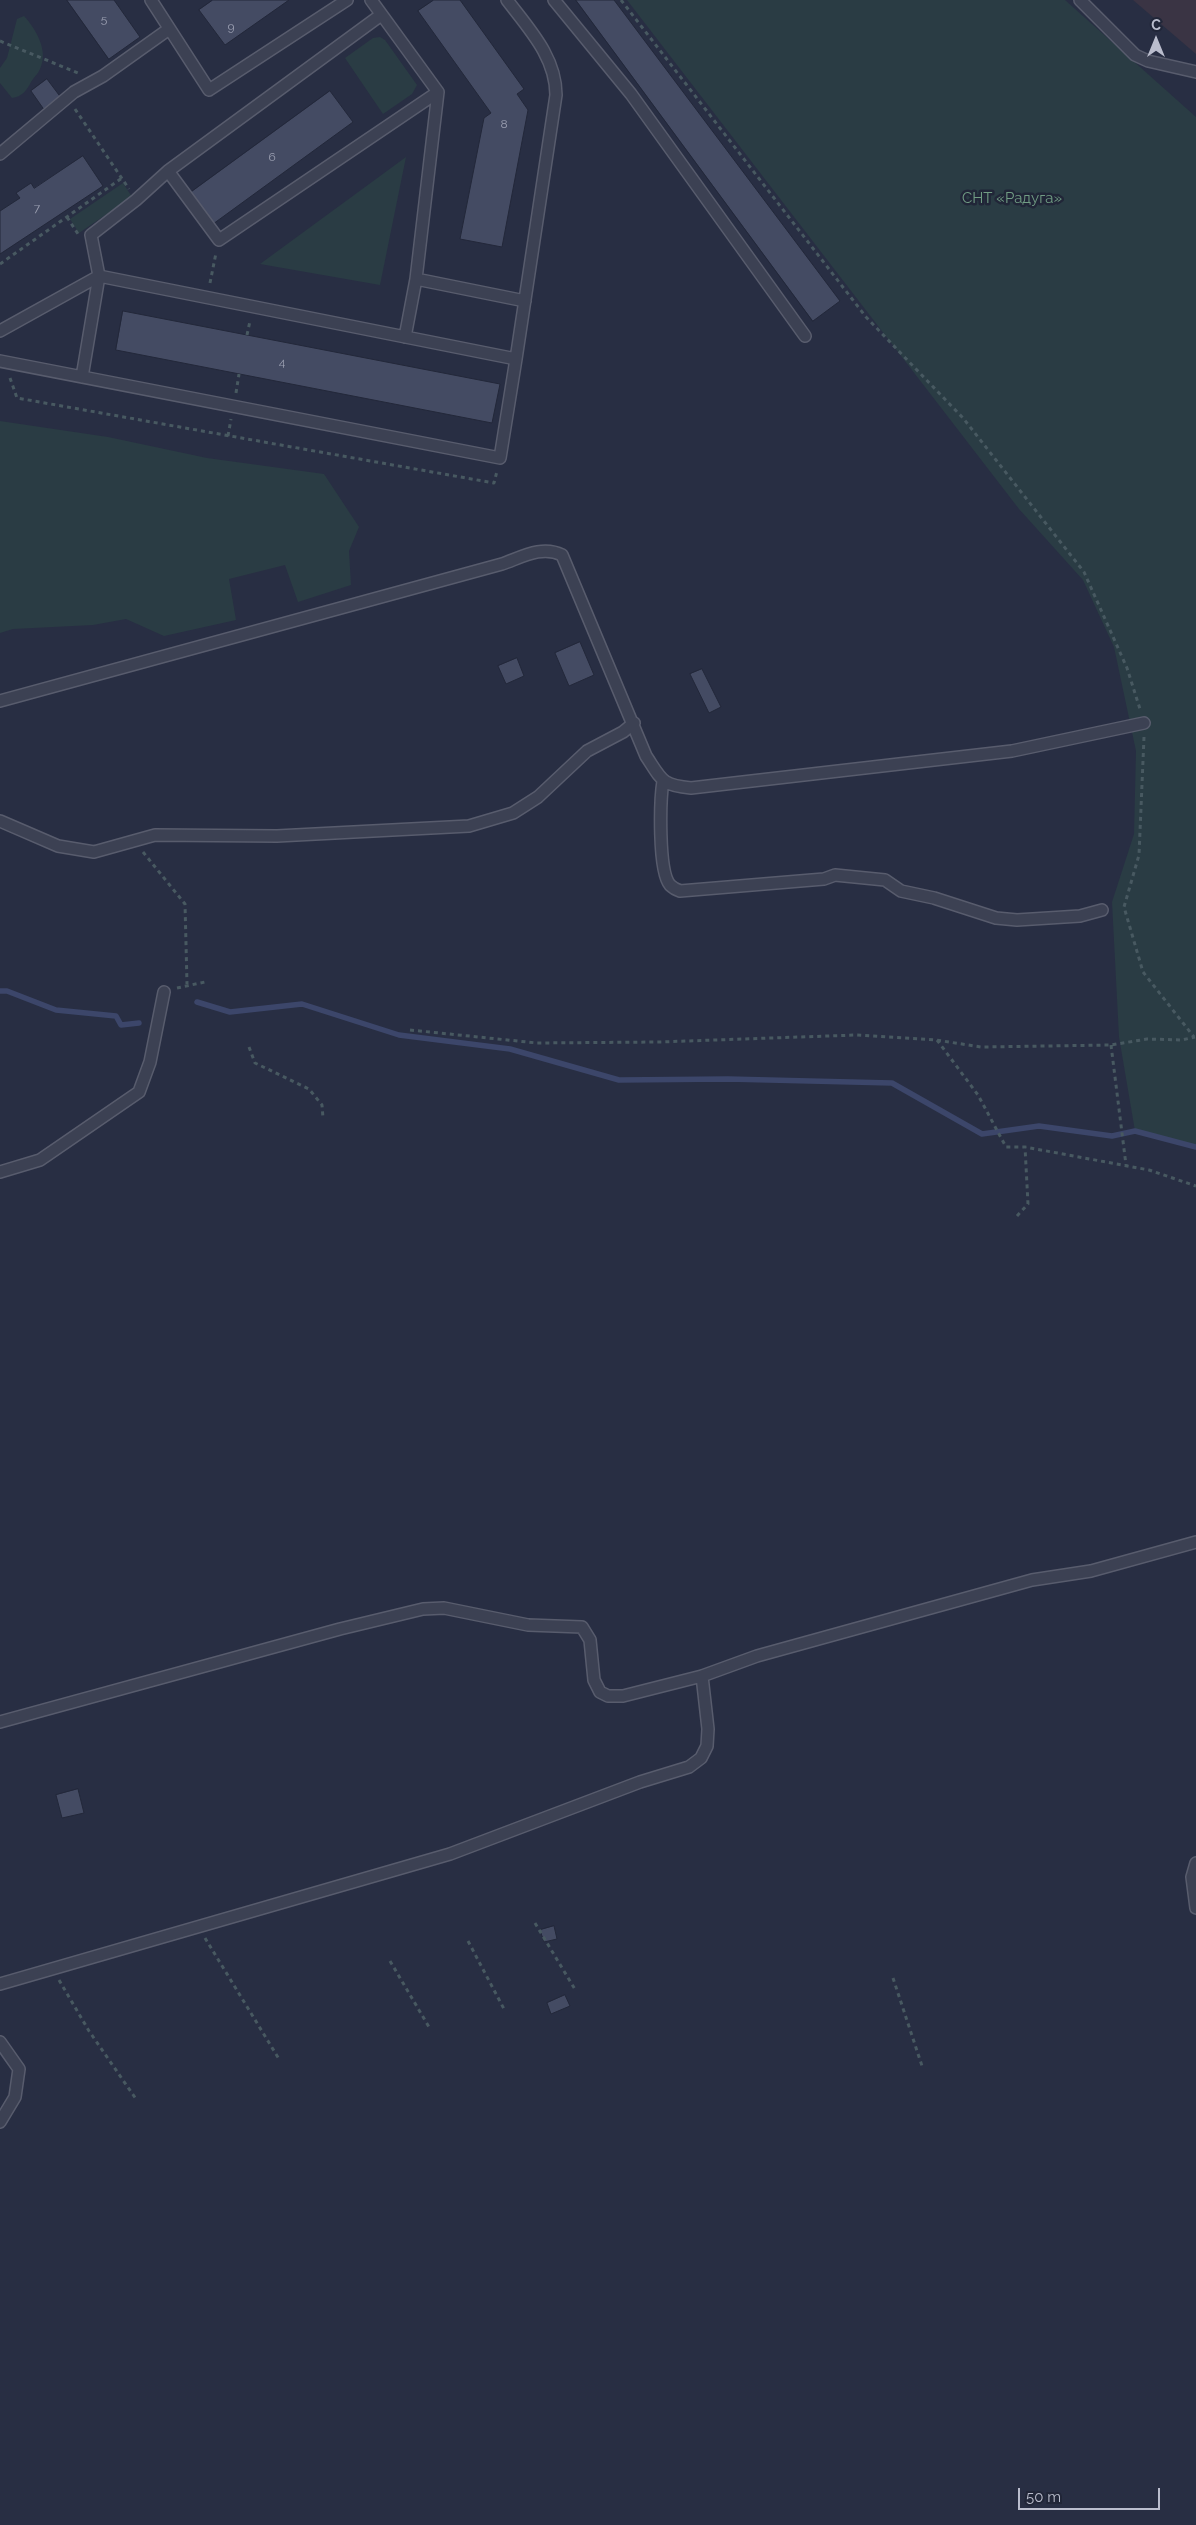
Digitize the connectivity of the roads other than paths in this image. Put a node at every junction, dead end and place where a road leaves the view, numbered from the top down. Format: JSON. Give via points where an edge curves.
{"nodes":[{"id":1,"x":151,"y":0,"type":"edge"},
{"id":2,"x":347,"y":0,"type":"edge"},
{"id":3,"x":371,"y":0,"type":"edge"},
{"id":4,"x":507,"y":0,"type":"edge"},
{"id":5,"x":554,"y":0,"type":"edge"},
{"id":6,"x":1080,"y":0,"type":"edge"},
{"id":7,"x":381,"y":15,"type":"junction"},
{"id":8,"x":169,"y":29,"type":"junction"},
{"id":9,"x":1196,"y":72,"type":"edge"},
{"id":10,"x":438,"y":92,"type":"junction"},
{"id":11,"x":0,"y":154,"type":"edge"},
{"id":12,"x":168,"y":170,"type":"junction"},
{"id":13,"x":99,"y":276,"type":"junction"},
{"id":14,"x":416,"y":279,"type":"junction"},
{"id":15,"x":525,"y":301,"type":"junction"},
{"id":16,"x":0,"y":331,"type":"edge"},
{"id":17,"x":405,"y":336,"type":"junction"},
{"id":18,"x":805,"y":336,"type":"dead end"},
{"id":19,"x":516,"y":359,"type":"junction"},
{"id":20,"x":2,"y":362,"type":"edge"},
{"id":21,"x":82,"y":377,"type":"junction"},
{"id":22,"x":0,"y":701,"type":"edge"},
{"id":23,"x":1144,"y":722,"type":"road end"},
{"id":24,"x":634,"y":724,"type":"junction"},
{"id":25,"x":662,"y":781,"type":"junction"},
{"id":26,"x":0,"y":821,"type":"edge"},
{"id":27,"x":1102,"y":910,"type":"dead end"},
{"id":28,"x":164,"y":992,"type":"dead end"},
{"id":29,"x":0,"y":1172,"type":"edge"},
{"id":30,"x":1196,"y":1542,"type":"edge"},
{"id":31,"x":702,"y":1676,"type":"junction"},
{"id":32,"x":0,"y":1722,"type":"edge"},
{"id":33,"x":1196,"y":1863,"type":"edge"},
{"id":34,"x":1196,"y":1908,"type":"edge"},
{"id":35,"x":0,"y":1984,"type":"edge"},
{"id":36,"x":0,"y":2042,"type":"edge"},
{"id":37,"x":0,"y":2122,"type":"edge"}],
"edges":[{"from":1,"to":8,"type":"lane"},
{"from":2,"to":8,"type":"lane","via":[[209,90]]},
{"from":3,"to":7,"type":"lane"},
{"from":4,"to":15,"type":"lane","via":[[541,45],[556,78]]},
{"from":5,"to":18,"type":"lane","via":[[631,94]]},
{"from":6,"to":9,"type":"lane","via":[[1135,55]]},
{"from":7,"to":10,"type":"lane"},
{"from":7,"to":12,"type":"lane"},
{"from":8,"to":11,"type":"lane","via":[[103,76],[74,92]]},
{"from":10,"to":12,"type":"lane","via":[[219,240]]},
{"from":10,"to":14,"type":"lane"},
{"from":12,"to":13,"type":"lane","via":[[136,200],[90,235]]},
{"from":13,"to":16,"type":"lane"},
{"from":13,"to":17,"type":"lane"},
{"from":13,"to":21,"type":"lane"},
{"from":14,"to":15,"type":"lane"},
{"from":14,"to":17,"type":"lane"},
{"from":15,"to":19,"type":"lane"},
{"from":17,"to":19,"type":"lane"},
{"from":19,"to":21,"type":"lane","via":[[500,458]]},
{"from":20,"to":21,"type":"lane"},
{"from":22,"to":24,"type":"lane","via":[[502,564],[540,550],[562,555]]},
{"from":23,"to":25,"type":"lane","via":[[1012,751],[691,788]]},
{"from":24,"to":25,"type":"lane","via":[[646,756]]},
{"from":24,"to":26,"type":"lane","via":[[587,751],[538,797],[513,813],[470,826],[277,836],[155,835],[94,852],[58,846]]},
{"from":25,"to":27,"type":"lane","via":[[660,826],[666,878],[680,891],[824,879],[835,875],[885,880],[901,891],[996,918],[1017,920],[1071,916]]},
{"from":28,"to":29,"type":"lane","via":[[150,1062],[139,1092],[40,1160]]},
{"from":30,"to":31,"type":"lane","via":[[1091,1571],[1032,1580],[757,1656]]},
{"from":31,"to":32,"type":"lane","via":[[624,1696],[608,1696],[600,1692],[594,1680],[590,1640],[582,1627],[528,1625],[444,1608],[423,1609]]},
{"from":31,"to":35,"type":"lane","via":[[707,1746],[701,1758],[689,1767],[640,1782],[450,1854]]},
{"from":33,"to":34,"type":"lane","via":[[1192,1877]]},
{"from":36,"to":37,"type":"lane","via":[[19,2069],[15,2097]]}]}
